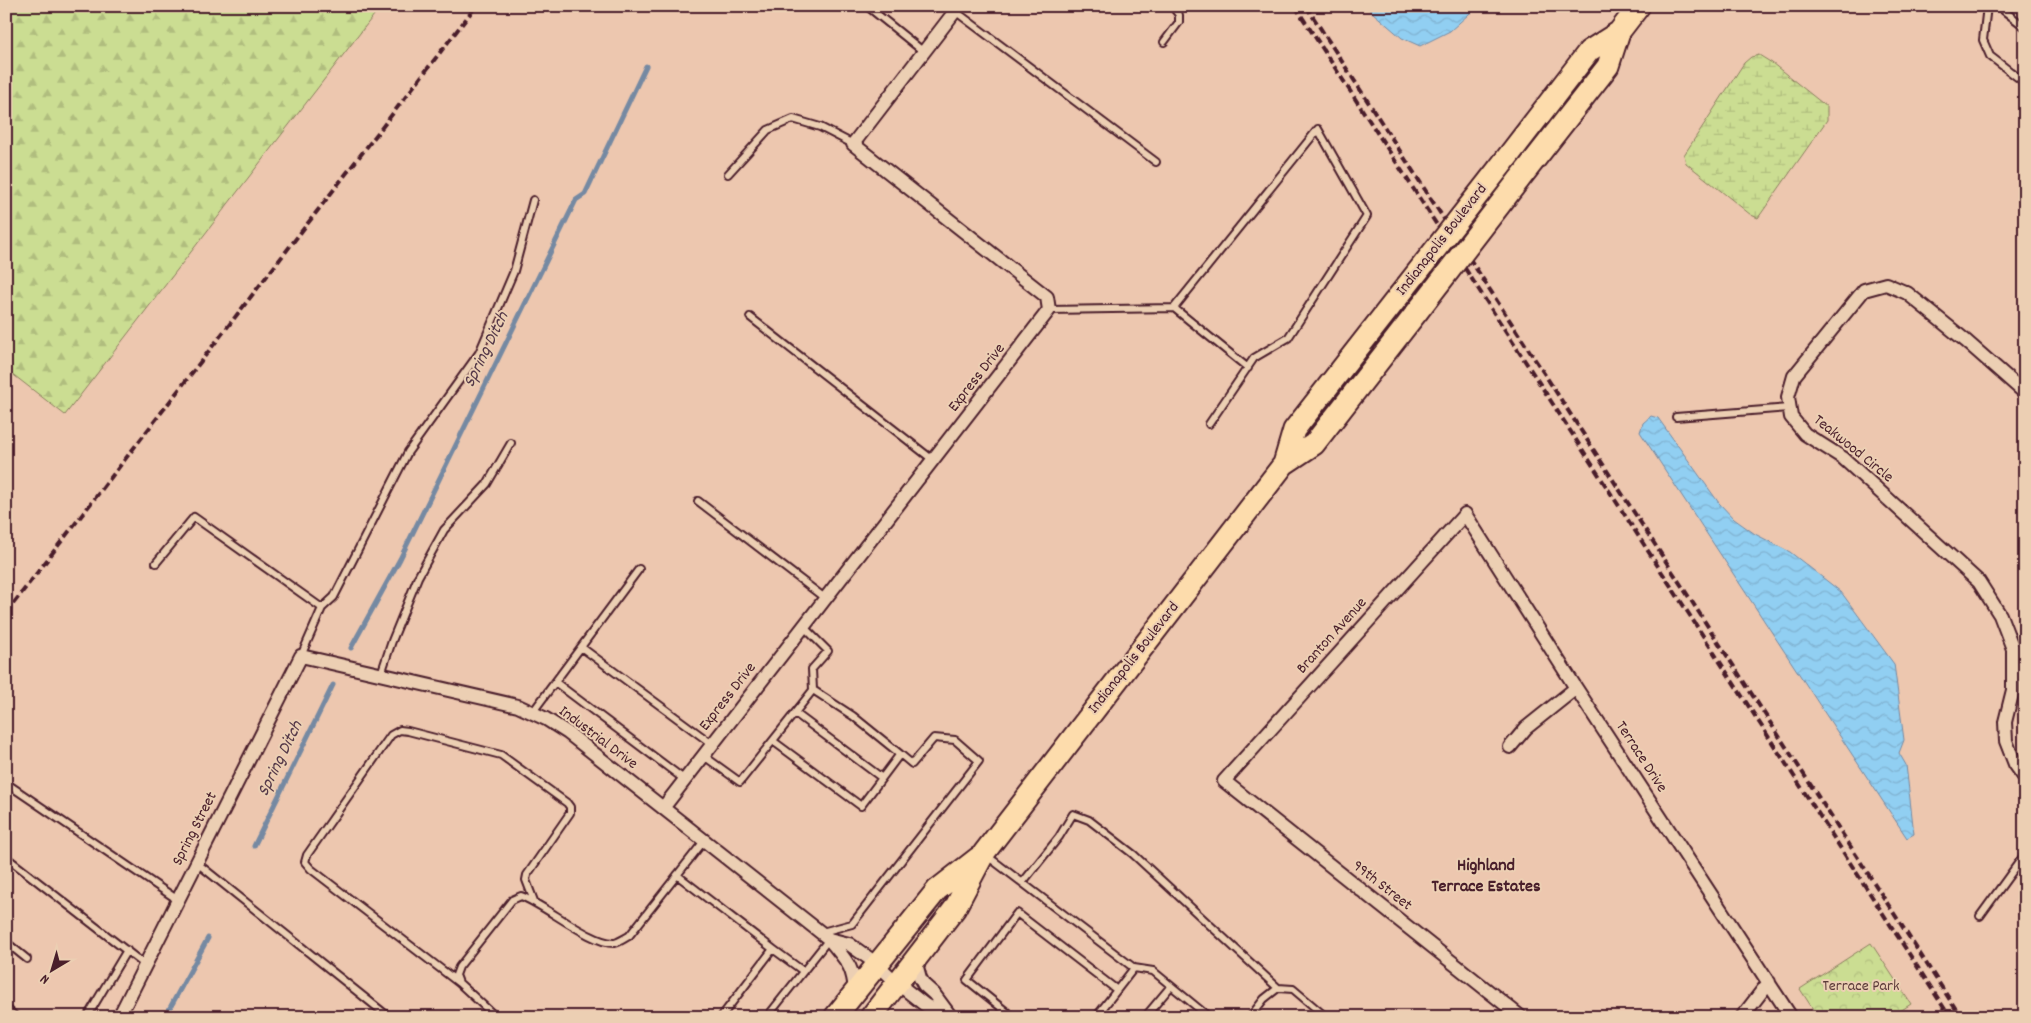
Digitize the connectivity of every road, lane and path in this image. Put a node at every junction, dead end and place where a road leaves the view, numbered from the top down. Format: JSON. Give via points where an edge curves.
{"nodes":[{"id":1,"x":867,"y":6,"type":"edge"},
{"id":2,"x":1172,"y":6,"type":"edge"},
{"id":3,"x":1639,"y":6,"type":"edge"},
{"id":4,"x":1986,"y":6,"type":"edge"},
{"id":5,"x":1998,"y":6,"type":"edge"},
{"id":6,"x":957,"y":9,"type":"edge"},
{"id":7,"x":2025,"y":27,"type":"edge"},
{"id":8,"x":1619,"y":32,"type":"junction"},
{"id":9,"x":1164,"y":42,"type":"dead end"},
{"id":10,"x":924,"y":52,"type":"junction"},
{"id":11,"x":2025,"y":83,"type":"edge"},
{"id":12,"x":853,"y":144,"type":"junction"},
{"id":13,"x":1156,"y":162,"type":"dead end"},
{"id":14,"x":728,"y":174,"type":"dead end"},
{"id":15,"x":534,"y":200,"type":"dead end"},
{"id":16,"x":1174,"y":308,"type":"junction"},
{"id":17,"x":1050,"y":310,"type":"junction"},
{"id":18,"x":750,"y":317,"type":"dead end"},
{"id":19,"x":1248,"y":368,"type":"junction"},
{"id":20,"x":2025,"y":393,"type":"edge"},
{"id":21,"x":1789,"y":408,"type":"junction"},
{"id":22,"x":1676,"y":417,"type":"dead end"},
{"id":23,"x":1209,"y":424,"type":"dead end"},
{"id":24,"x":511,"y":443,"type":"dead end"},
{"id":25,"x":933,"y":460,"type":"junction"},
{"id":26,"x":1284,"y":464,"type":"junction"},
{"id":27,"x":698,"y":501,"type":"dead end"},
{"id":28,"x":1465,"y":514,"type":"joint"},
{"id":29,"x":156,"y":563,"type":"dead end"},
{"id":30,"x":639,"y":569,"type":"dead end"},
{"id":31,"x":826,"y":599,"type":"junction"},
{"id":32,"x":322,"y":608,"type":"junction"},
{"id":33,"x":804,"y":627,"type":"junction"},
{"id":34,"x":581,"y":647,"type":"junction"},
{"id":35,"x":2019,"y":648,"type":"edge"},
{"id":36,"x":301,"y":656,"type":"junction"},
{"id":37,"x":382,"y":674,"type":"junction"},
{"id":38,"x":555,"y":682,"type":"junction"},
{"id":39,"x":1576,"y":688,"type":"junction"},
{"id":40,"x":813,"y":690,"type":"junction"},
{"id":41,"x":532,"y":712,"type":"junction"},
{"id":42,"x":795,"y":714,"type":"junction"},
{"id":43,"x":774,"y":741,"type":"junction"},
{"id":44,"x":712,"y":744,"type":"junction"},
{"id":45,"x":1510,"y":747,"type":"dead end"},
{"id":46,"x":900,"y":754,"type":"junction"},
{"id":47,"x":704,"y":756,"type":"junction"},
{"id":48,"x":882,"y":778,"type":"junction"},
{"id":49,"x":2025,"y":778,"type":"edge"},
{"id":50,"x":685,"y":780,"type":"junction"},
{"id":51,"x":1224,"y":781,"type":"joint"},
{"id":52,"x":6,"y":783,"type":"edge"},
{"id":53,"x":663,"y":808,"type":"junction"},
{"id":54,"x":704,"y":841,"type":"junction"},
{"id":55,"x":984,"y":853,"type":"junction"},
{"id":56,"x":2025,"y":854,"type":"edge"},
{"id":57,"x":6,"y":857,"type":"edge"},
{"id":58,"x":197,"y":862,"type":"junction"},
{"id":59,"x":678,"y":875,"type":"junction"},
{"id":60,"x":1023,"y":882,"type":"junction"},
{"id":61,"x":178,"y":900,"type":"junction"},
{"id":62,"x":534,"y":902,"type":"junction"},
{"id":63,"x":1980,"y":916,"type":"dead end"},
{"id":64,"x":825,"y":936,"type":"junction"},
{"id":65,"x":6,"y":942,"type":"edge"},
{"id":66,"x":773,"y":949,"type":"junction"},
{"id":67,"x":127,"y":950,"type":"junction"},
{"id":68,"x":27,"y":959,"type":"dead end"},
{"id":69,"x":915,"y":960,"type":"junction"},
{"id":70,"x":145,"y":964,"type":"junction"},
{"id":71,"x":877,"y":964,"type":"junction"},
{"id":72,"x":1134,"y":968,"type":"junction"},
{"id":73,"x":803,"y":972,"type":"junction"},
{"id":74,"x":1769,"y":982,"type":"junction"},
{"id":75,"x":459,"y":983,"type":"junction"},
{"id":76,"x":897,"y":983,"type":"junction"},
{"id":77,"x":1171,"y":986,"type":"junction"},
{"id":78,"x":1278,"y":988,"type":"junction"},
{"id":79,"x":1117,"y":990,"type":"junction"},
{"id":80,"x":855,"y":992,"type":"junction"},
{"id":81,"x":6,"y":1008,"type":"edge"},
{"id":82,"x":16,"y":1017,"type":"edge"},
{"id":83,"x":87,"y":1017,"type":"edge"},
{"id":84,"x":119,"y":1017,"type":"edge"},
{"id":85,"x":389,"y":1017,"type":"edge"},
{"id":86,"x":496,"y":1017,"type":"edge"},
{"id":87,"x":721,"y":1017,"type":"edge"},
{"id":88,"x":767,"y":1017,"type":"edge"},
{"id":89,"x":835,"y":1017,"type":"edge"},
{"id":90,"x":871,"y":1017,"type":"edge"},
{"id":91,"x":946,"y":1017,"type":"edge"},
{"id":92,"x":952,"y":1017,"type":"edge"},
{"id":93,"x":1013,"y":1017,"type":"edge"},
{"id":94,"x":1096,"y":1017,"type":"edge"},
{"id":95,"x":1145,"y":1017,"type":"edge"},
{"id":96,"x":1209,"y":1017,"type":"edge"},
{"id":97,"x":1250,"y":1017,"type":"edge"},
{"id":98,"x":1326,"y":1017,"type":"edge"},
{"id":99,"x":1520,"y":1017,"type":"edge"},
{"id":100,"x":1742,"y":1017,"type":"edge"},
{"id":101,"x":1791,"y":1017,"type":"edge"}],
"edges":[{"from":1,"to":10,"type":"lane"},
{"from":2,"to":9,"type":"lane","via":[[1179,15],[1179,22]]},
{"from":3,"to":8,"type":"highway","name":"Indianapolis Boulevard"},
{"from":4,"to":11,"type":"lane","via":[[1983,40],[1990,56]]},
{"from":5,"to":7,"type":"lane"},
{"from":6,"to":10,"type":"street"},
{"from":6,"to":13,"type":"lane"},
{"from":8,"to":26,"type":"highway","name":"Indianapolis Boulevard","bridge":true,"via":[[1608,66],[1314,444]]},
{"from":8,"to":26,"type":"highway","name":"Indianapolis Boulevard","bridge":true,"via":[[1589,51],[1294,430]]},
{"from":10,"to":12,"type":"street"},
{"from":12,"to":14,"type":"lane","via":[[820,127],[794,119],[768,130]]},
{"from":12,"to":17,"type":"street","via":[[1047,297]]},
{"from":15,"to":32,"type":"lane","via":[[514,271],[478,353],[408,452],[334,596]]},
{"from":16,"to":17,"type":"lane"},
{"from":16,"to":19,"type":"lane"},
{"from":16,"to":19,"type":"lane","via":[[1318,129],[1368,216],[1288,338],[1254,358]]},
{"from":17,"to":25,"type":"street","name":"Express Drive"},
{"from":18,"to":25,"type":"lane"},
{"from":19,"to":23,"type":"lane"},
{"from":20,"to":21,"type":"street","via":[[1907,292],[1886,284],[1864,290],[1794,376],[1788,397]]},
{"from":21,"to":22,"type":"lane"},
{"from":21,"to":35,"type":"street","name":"Teakwood Circle","via":[[1791,418],[1805,434],[1843,458],[1979,582]]},
{"from":24,"to":37,"type":"lane","via":[[487,484],[444,530],[418,577]]},
{"from":25,"to":31,"type":"street","name":"Express Drive"},
{"from":26,"to":55,"type":"highway","name":"Indianapolis Boulevard"},
{"from":27,"to":31,"type":"lane"},
{"from":28,"to":39,"type":"street","name":"Terrace Drive"},
{"from":28,"to":51,"type":"street","name":"Branton Avenue"},
{"from":29,"to":32,"type":"lane","via":[[194,517]]},
{"from":30,"to":34,"type":"lane"},
{"from":31,"to":33,"type":"street","name":"Express Drive"},
{"from":32,"to":36,"type":"lane"},
{"from":33,"to":40,"type":"lane","via":[[828,650],[812,669]]},
{"from":33,"to":44,"type":"street","name":"Express Drive"},
{"from":34,"to":38,"type":"lane"},
{"from":34,"to":44,"type":"lane"},
{"from":35,"to":49,"type":"street","name":"Teakwood Circle","via":[[2005,722],[2006,741],[2015,764]]},
{"from":36,"to":37,"type":"street","name":"Industrial Drive"},
{"from":36,"to":58,"type":"street","name":"Spring Street"},
{"from":37,"to":41,"type":"street","name":"Industrial Drive"},
{"from":38,"to":41,"type":"lane"},
{"from":38,"to":50,"type":"lane"},
{"from":39,"to":45,"type":"street","via":[[1526,728]]},
{"from":39,"to":74,"type":"street","name":"Terrace Drive"},
{"from":40,"to":42,"type":"lane"},
{"from":40,"to":46,"type":"lane","via":[[853,716]]},
{"from":41,"to":53,"type":"street","name":"Industrial Drive","via":[[568,733]]},
{"from":42,"to":43,"type":"lane"},
{"from":42,"to":48,"type":"lane"},
{"from":43,"to":47,"type":"lane","via":[[740,782]]},
{"from":43,"to":48,"type":"lane","via":[[861,806]]},
{"from":44,"to":47,"type":"street","name":"Express Drive"},
{"from":46,"to":48,"type":"lane"},
{"from":46,"to":64,"type":"lane","via":[[912,764],[934,738],[955,740],[979,761],[852,924]]},
{"from":47,"to":50,"type":"street","name":"Express Drive"},
{"from":50,"to":53,"type":"street","name":"Express Drive"},
{"from":51,"to":99,"type":"street","name":"99th Street"},
{"from":52,"to":61,"type":"lane"},
{"from":53,"to":54,"type":"street","name":"Industrial Drive"},
{"from":54,"to":59,"type":"lane"},
{"from":54,"to":64,"type":"street","name":"Industrial Drive"},
{"from":55,"to":60,"type":"lane"},
{"from":55,"to":69,"type":"highway","name":"Indianapolis Boulevard","via":[[955,908]]},
{"from":55,"to":71,"type":"highway","name":"Indianapolis Boulevard","via":[[937,890]]},
{"from":56,"to":63,"type":"lane"},
{"from":57,"to":67,"type":"lane"},
{"from":58,"to":61,"type":"street","name":"Spring Street"},
{"from":58,"to":85,"type":"lane"},
{"from":59,"to":62,"type":"lane","via":[[629,936],[616,943],[601,942]]},
{"from":59,"to":66,"type":"lane"},
{"from":60,"to":72,"type":"lane"},
{"from":60,"to":78,"type":"lane","via":[[1073,814],[1089,820],[1133,854]]},
{"from":61,"to":70,"type":"street","name":"Spring Street"},
{"from":62,"to":75,"type":"lane","via":[[521,896],[512,900],[459,966],[456,975]]},
{"from":62,"to":75,"type":"lane","via":[[527,875],[570,813],[567,803],[501,755],[408,731],[400,730],[392,735],[305,862]]},
{"from":64,"to":71,"type":"street","name":"Industrial Drive","via":[[850,944]]},
{"from":64,"to":73,"type":"lane"},
{"from":64,"to":80,"type":"street","name":"Industrial Drive","via":[[850,965]]},
{"from":65,"to":68,"type":"lane"},
{"from":66,"to":73,"type":"lane"},
{"from":66,"to":87,"type":"lane"},
{"from":67,"to":70,"type":"lane"},
{"from":67,"to":83,"type":"lane"},
{"from":69,"to":76,"type":"highway","name":"Indianapolis Boulevard"},
{"from":69,"to":92,"type":"street","via":[[924,985]]},
{"from":70,"to":84,"type":"street","name":"Spring Street"},
{"from":71,"to":76,"type":"street","name":"Industrial Drive"},
{"from":71,"to":80,"type":"highway","name":"Indianapolis Boulevard"},
{"from":72,"to":77,"type":"lane","via":[[1153,971]]},
{"from":72,"to":79,"type":"lane"},
{"from":73,"to":88,"type":"lane"},
{"from":74,"to":100,"type":"street"},
{"from":74,"to":101,"type":"street","name":"Terrace Drive"},
{"from":75,"to":86,"type":"lane"},
{"from":76,"to":90,"type":"highway","name":"Indianapolis Boulevard"},
{"from":76,"to":91,"type":"street","name":"Industrial Drive"},
{"from":77,"to":95,"type":"lane"},
{"from":77,"to":96,"type":"lane"},
{"from":78,"to":97,"type":"lane"},
{"from":78,"to":98,"type":"lane","via":[[1292,989]]},
{"from":79,"to":93,"type":"lane","via":[[1017,913],[967,980]]},
{"from":79,"to":94,"type":"lane"},
{"from":80,"to":89,"type":"highway","name":"Indianapolis Boulevard"},
{"from":81,"to":82,"type":"lane"}]}
